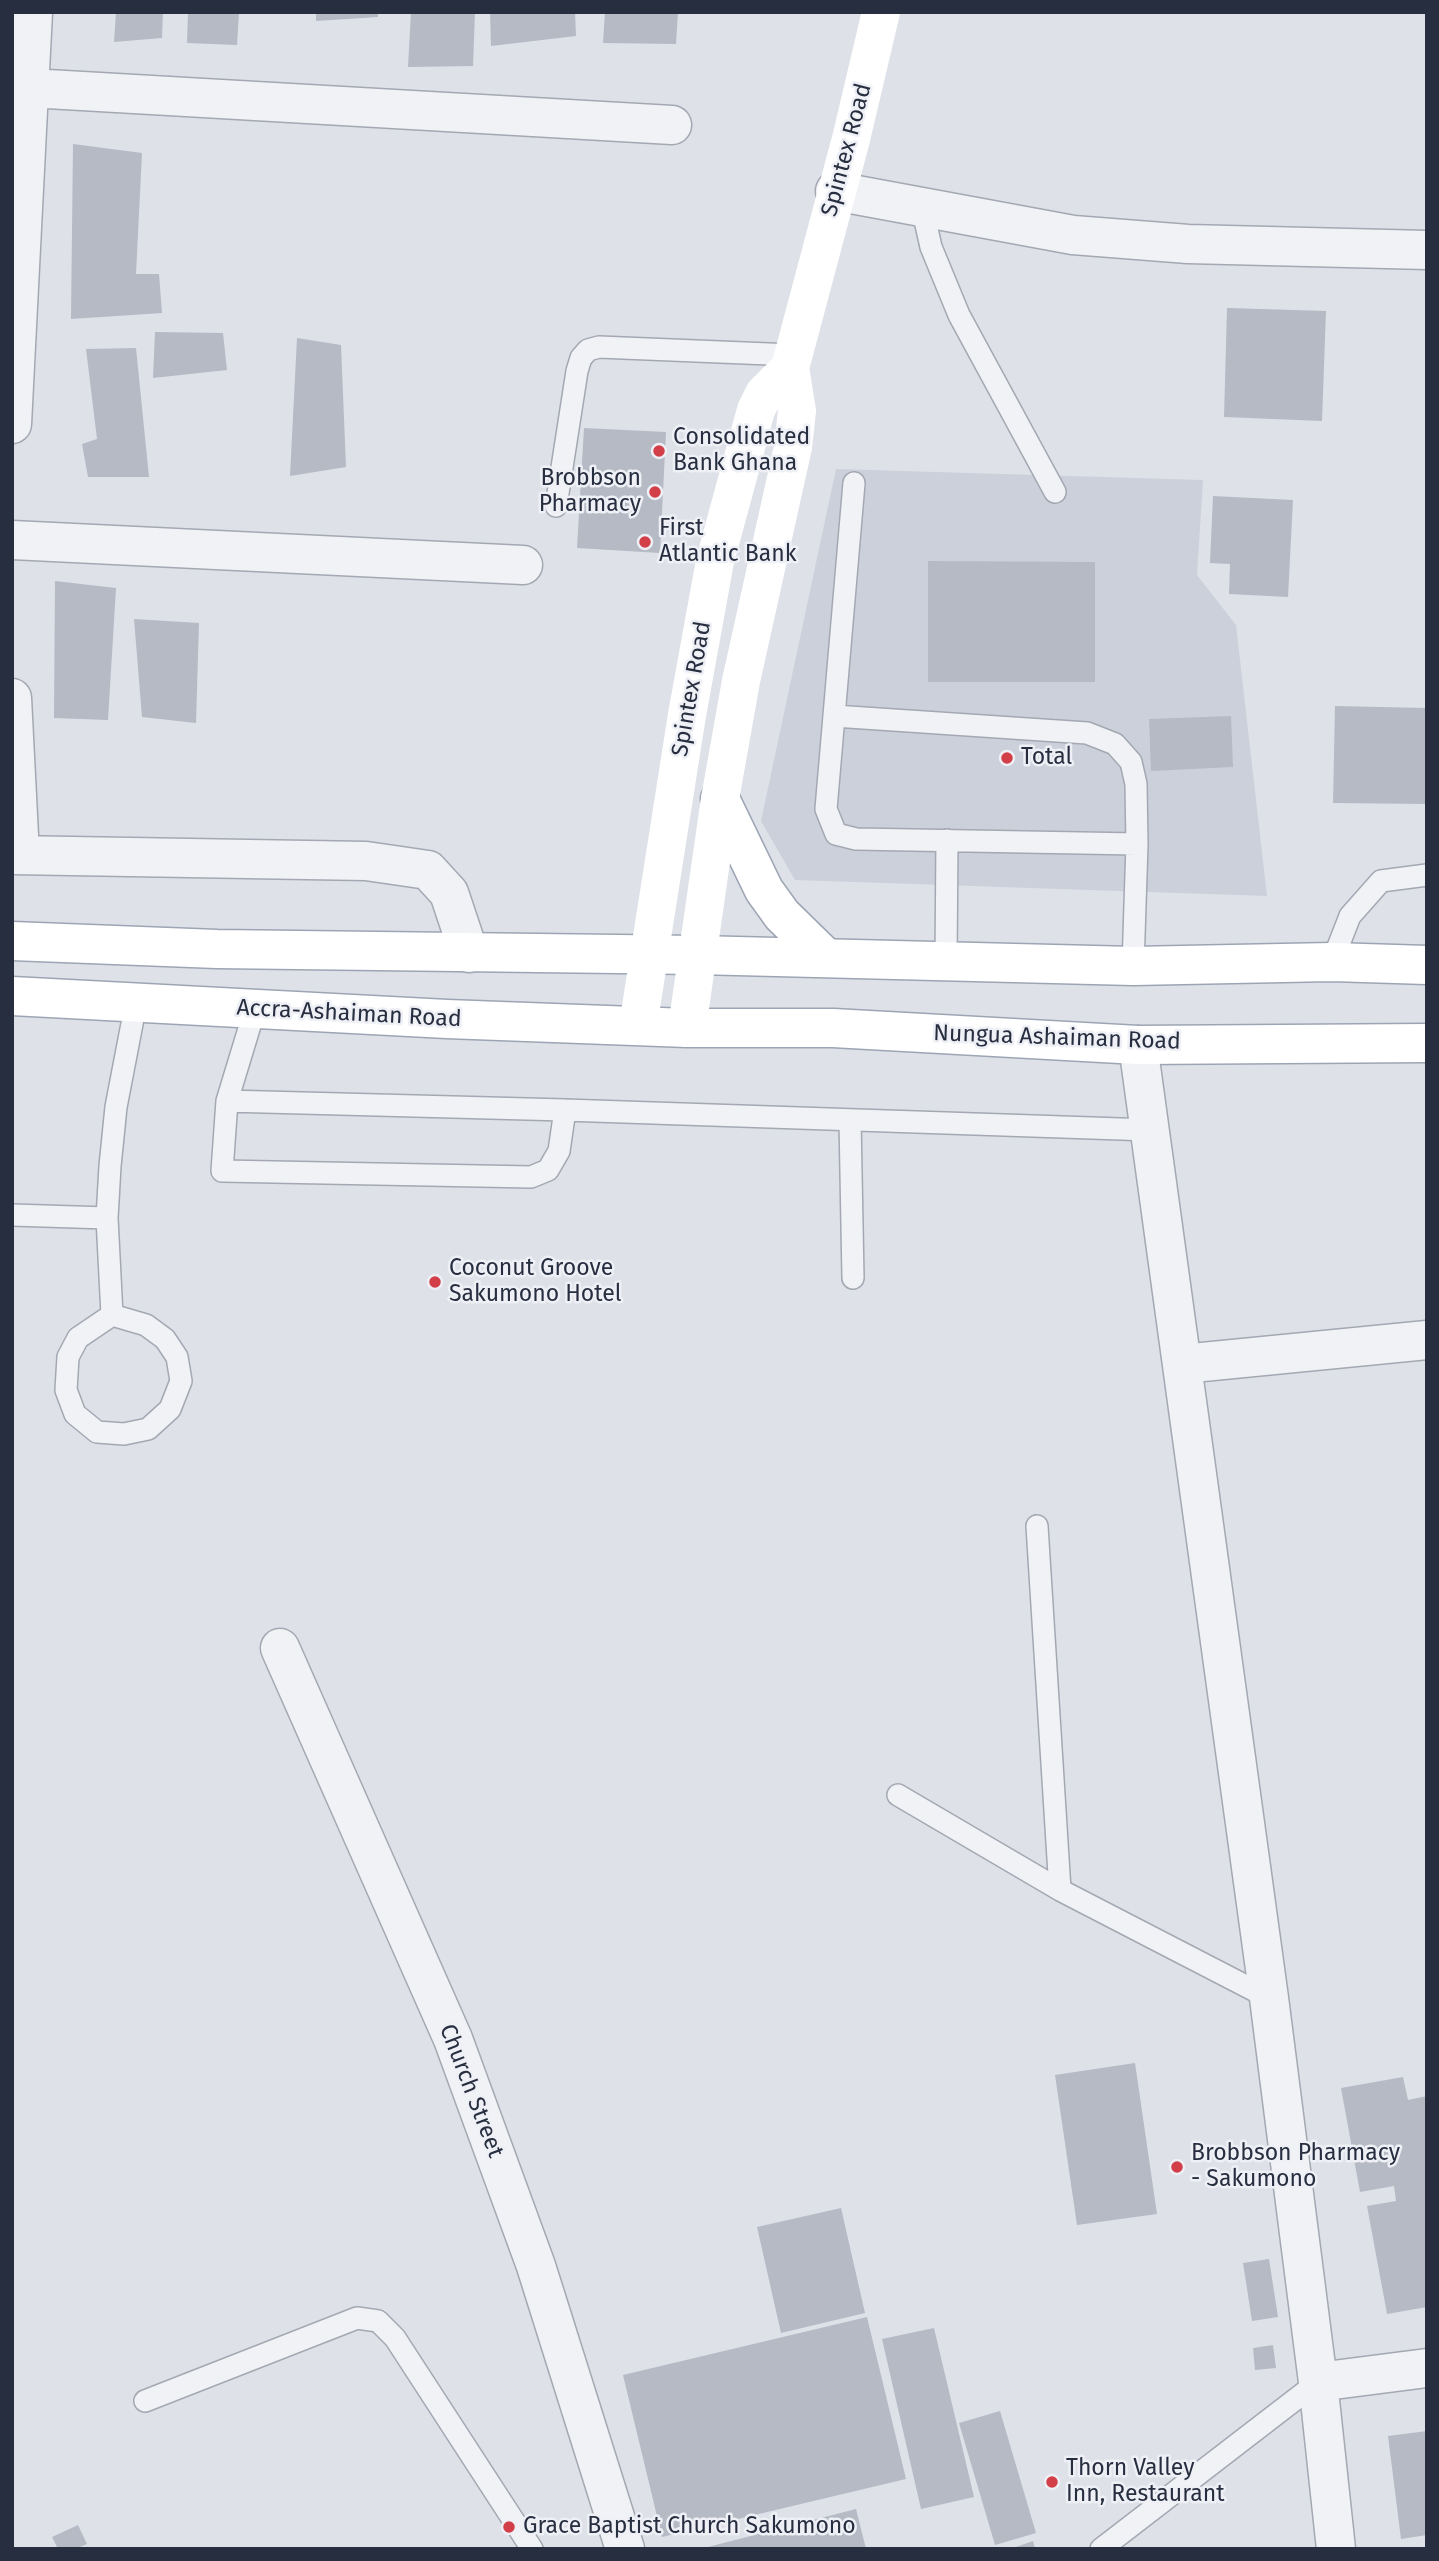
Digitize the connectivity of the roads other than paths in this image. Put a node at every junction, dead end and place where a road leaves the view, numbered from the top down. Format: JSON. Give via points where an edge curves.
{"nodes":[{"id":1,"x":33,"y":12,"type":"edge"},
{"id":2,"x":881,"y":12,"type":"edge"},
{"id":3,"x":30,"y":88,"type":"junction"},
{"id":4,"x":672,"y":125,"type":"dead end"},
{"id":5,"x":835,"y":191,"type":"junction"},
{"id":6,"x":922,"y":207,"type":"junction"},
{"id":7,"x":1427,"y":250,"type":"edge"},
{"id":8,"x":792,"y":361,"type":"junction"},
{"id":9,"x":12,"y":424,"type":"edge"},
{"id":10,"x":854,"y":483,"type":"dead end"},
{"id":11,"x":1055,"y":492,"type":"dead end"},
{"id":12,"x":556,"y":506,"type":"dead end"},
{"id":13,"x":12,"y":540,"type":"edge"},
{"id":14,"x":523,"y":565,"type":"dead end"},
{"id":15,"x":12,"y":698,"type":"edge"},
{"id":16,"x":834,"y":716,"type":"junction"},
{"id":17,"x":14,"y":799,"type":"edge"},
{"id":18,"x":720,"y":799,"type":"junction"},
{"id":19,"x":947,"y":840,"type":"junction"},
{"id":20,"x":1137,"y":844,"type":"junction"},
{"id":21,"x":16,"y":855,"type":"edge"},
{"id":22,"x":1427,"y":875,"type":"edge"},
{"id":23,"x":12,"y":941,"type":"edge"},
{"id":24,"x":469,"y":953,"type":"junction"},
{"id":25,"x":650,"y":956,"type":"junction"},
{"id":26,"x":697,"y":956,"type":"junction"},
{"id":27,"x":826,"y":958,"type":"junction"},
{"id":28,"x":946,"y":961,"type":"junction"},
{"id":29,"x":1332,"y":962,"type":"junction"},
{"id":30,"x":1427,"y":965,"type":"edge"},
{"id":31,"x":1133,"y":966,"type":"junction"},
{"id":32,"x":12,"y":996,"type":"edge"},
{"id":33,"x":136,"y":1003,"type":"junction"},
{"id":34,"x":255,"y":1009,"type":"junction"},
{"id":35,"x":638,"y":1026,"type":"junction"},
{"id":36,"x":687,"y":1028,"type":"junction"},
{"id":37,"x":1427,"y":1043,"type":"edge"},
{"id":38,"x":1138,"y":1045,"type":"junction"},
{"id":39,"x":227,"y":1101,"type":"junction"},
{"id":40,"x":565,"y":1110,"type":"junction"},
{"id":41,"x":850,"y":1120,"type":"junction"},
{"id":42,"x":1150,"y":1130,"type":"junction"},
{"id":43,"x":12,"y":1215,"type":"edge"},
{"id":44,"x":107,"y":1218,"type":"junction"},
{"id":45,"x":853,"y":1278,"type":"dead end"},
{"id":46,"x":112,"y":1315,"type":"junction"},
{"id":47,"x":1427,"y":1340,"type":"edge"},
{"id":48,"x":1182,"y":1364,"type":"junction"},
{"id":49,"x":1037,"y":1526,"type":"dead end"},
{"id":50,"x":280,"y":1648,"type":"dead end"},
{"id":51,"x":898,"y":1795,"type":"dead end"},
{"id":52,"x":1060,"y":1890,"type":"junction"},
{"id":53,"x":1269,"y":1998,"type":"junction"},
{"id":54,"x":1427,"y":2368,"type":"edge"},
{"id":55,"x":1318,"y":2382,"type":"junction"},
{"id":56,"x":145,"y":2401,"type":"dead end"},
{"id":57,"x":532,"y":2549,"type":"edge"},
{"id":58,"x":625,"y":2549,"type":"edge"},
{"id":59,"x":1101,"y":2549,"type":"edge"},
{"id":60,"x":1336,"y":2549,"type":"edge"}],
"edges":[{"from":1,"to":3,"type":"street"},
{"from":2,"to":5,"type":"main road","name":"Spintex Road"},
{"from":3,"to":4,"type":"street"},
{"from":3,"to":9,"type":"street"},
{"from":5,"to":6,"type":"street"},
{"from":5,"to":8,"type":"main road","name":"Spintex Road"},
{"from":6,"to":7,"type":"street","via":[[1073,236]]},
{"from":6,"to":11,"type":"lane","via":[[932,247],[959,315]]},
{"from":8,"to":12,"type":"lane","via":[[599,347],[588,350],[577,371]]},
{"from":8,"to":18,"type":"main road","name":"Spintex Road","via":[[797,411],[793,447],[746,654]]},
{"from":8,"to":25,"type":"main road","name":"Spintex Road","via":[[756,410],[715,561]]},
{"from":10,"to":16,"type":"lane"},
{"from":13,"to":14,"type":"street"},
{"from":15,"to":17,"type":"street"},
{"from":16,"to":19,"type":"lane","via":[[826,809],[836,834],[856,839]]},
{"from":16,"to":20,"type":"lane","via":[[1087,733],[1115,744],[1131,762],[1136,784]]},
{"from":17,"to":21,"type":"street"},
{"from":18,"to":26,"type":"main road","name":"Spintex Road"},
{"from":18,"to":27,"type":"main road","via":[[764,890],[782,915]]},
{"from":19,"to":20,"type":"lane"},
{"from":19,"to":28,"type":"lane"},
{"from":20,"to":31,"type":"lane"},
{"from":21,"to":24,"type":"street","via":[[366,861],[428,870],[449,892]]},
{"from":22,"to":29,"type":"lane","via":[[1381,881],[1350,916]]},
{"from":23,"to":24,"type":"main road"},
{"from":24,"to":25,"type":"main road"},
{"from":25,"to":26,"type":"main road"},
{"from":25,"to":35,"type":"main road","name":"Spintex Road"},
{"from":26,"to":27,"type":"main road"},
{"from":26,"to":36,"type":"main road","name":"Spintex Road"},
{"from":27,"to":28,"type":"main road"},
{"from":28,"to":31,"type":"main road"},
{"from":29,"to":30,"type":"main road"},
{"from":29,"to":31,"type":"main road"},
{"from":32,"to":33,"type":"main road","name":"Accra-Ashaiman Road"},
{"from":33,"to":34,"type":"main road","name":"Accra-Ashaiman Road"},
{"from":33,"to":44,"type":"lane","via":[[116,1107]]},
{"from":34,"to":35,"type":"main road","name":"Accra-Ashaiman Road"},
{"from":34,"to":39,"type":"lane"},
{"from":35,"to":36,"type":"main road","name":"Accra-Ashaiman Road"},
{"from":36,"to":38,"type":"main road","name":"Nungua Ashaiman Road","via":[[833,1028]]},
{"from":37,"to":38,"type":"main road","name":"Nungua Ashaiman Road"},
{"from":38,"to":42,"type":"street"},
{"from":39,"to":40,"type":"lane"},
{"from":39,"to":40,"type":"lane","via":[[222,1171],[531,1177],[548,1170],[559,1151]]},
{"from":40,"to":41,"type":"lane"},
{"from":41,"to":42,"type":"lane"},
{"from":41,"to":45,"type":"lane"},
{"from":42,"to":48,"type":"street"},
{"from":43,"to":44,"type":"lane"},
{"from":44,"to":46,"type":"lane"},
{"from":46,"to":46,"type":"lane","via":[[146,1325],[166,1339],[177,1357],[181,1381],[170,1409],[148,1429],[124,1434],[97,1432],[75,1414],[66,1390],[68,1357],[78,1338]]},
{"from":47,"to":48,"type":"street"},
{"from":48,"to":53,"type":"street"},
{"from":49,"to":52,"type":"lane"},
{"from":50,"to":58,"type":"street","name":"Church Street","via":[[453,2039],[536,2266]]},
{"from":51,"to":52,"type":"lane"},
{"from":52,"to":53,"type":"lane"},
{"from":53,"to":55,"type":"street"},
{"from":54,"to":55,"type":"street"},
{"from":55,"to":59,"type":"lane"},
{"from":55,"to":60,"type":"street"},
{"from":56,"to":57,"type":"lane","via":[[357,2318],[379,2321],[395,2338]]}]}
